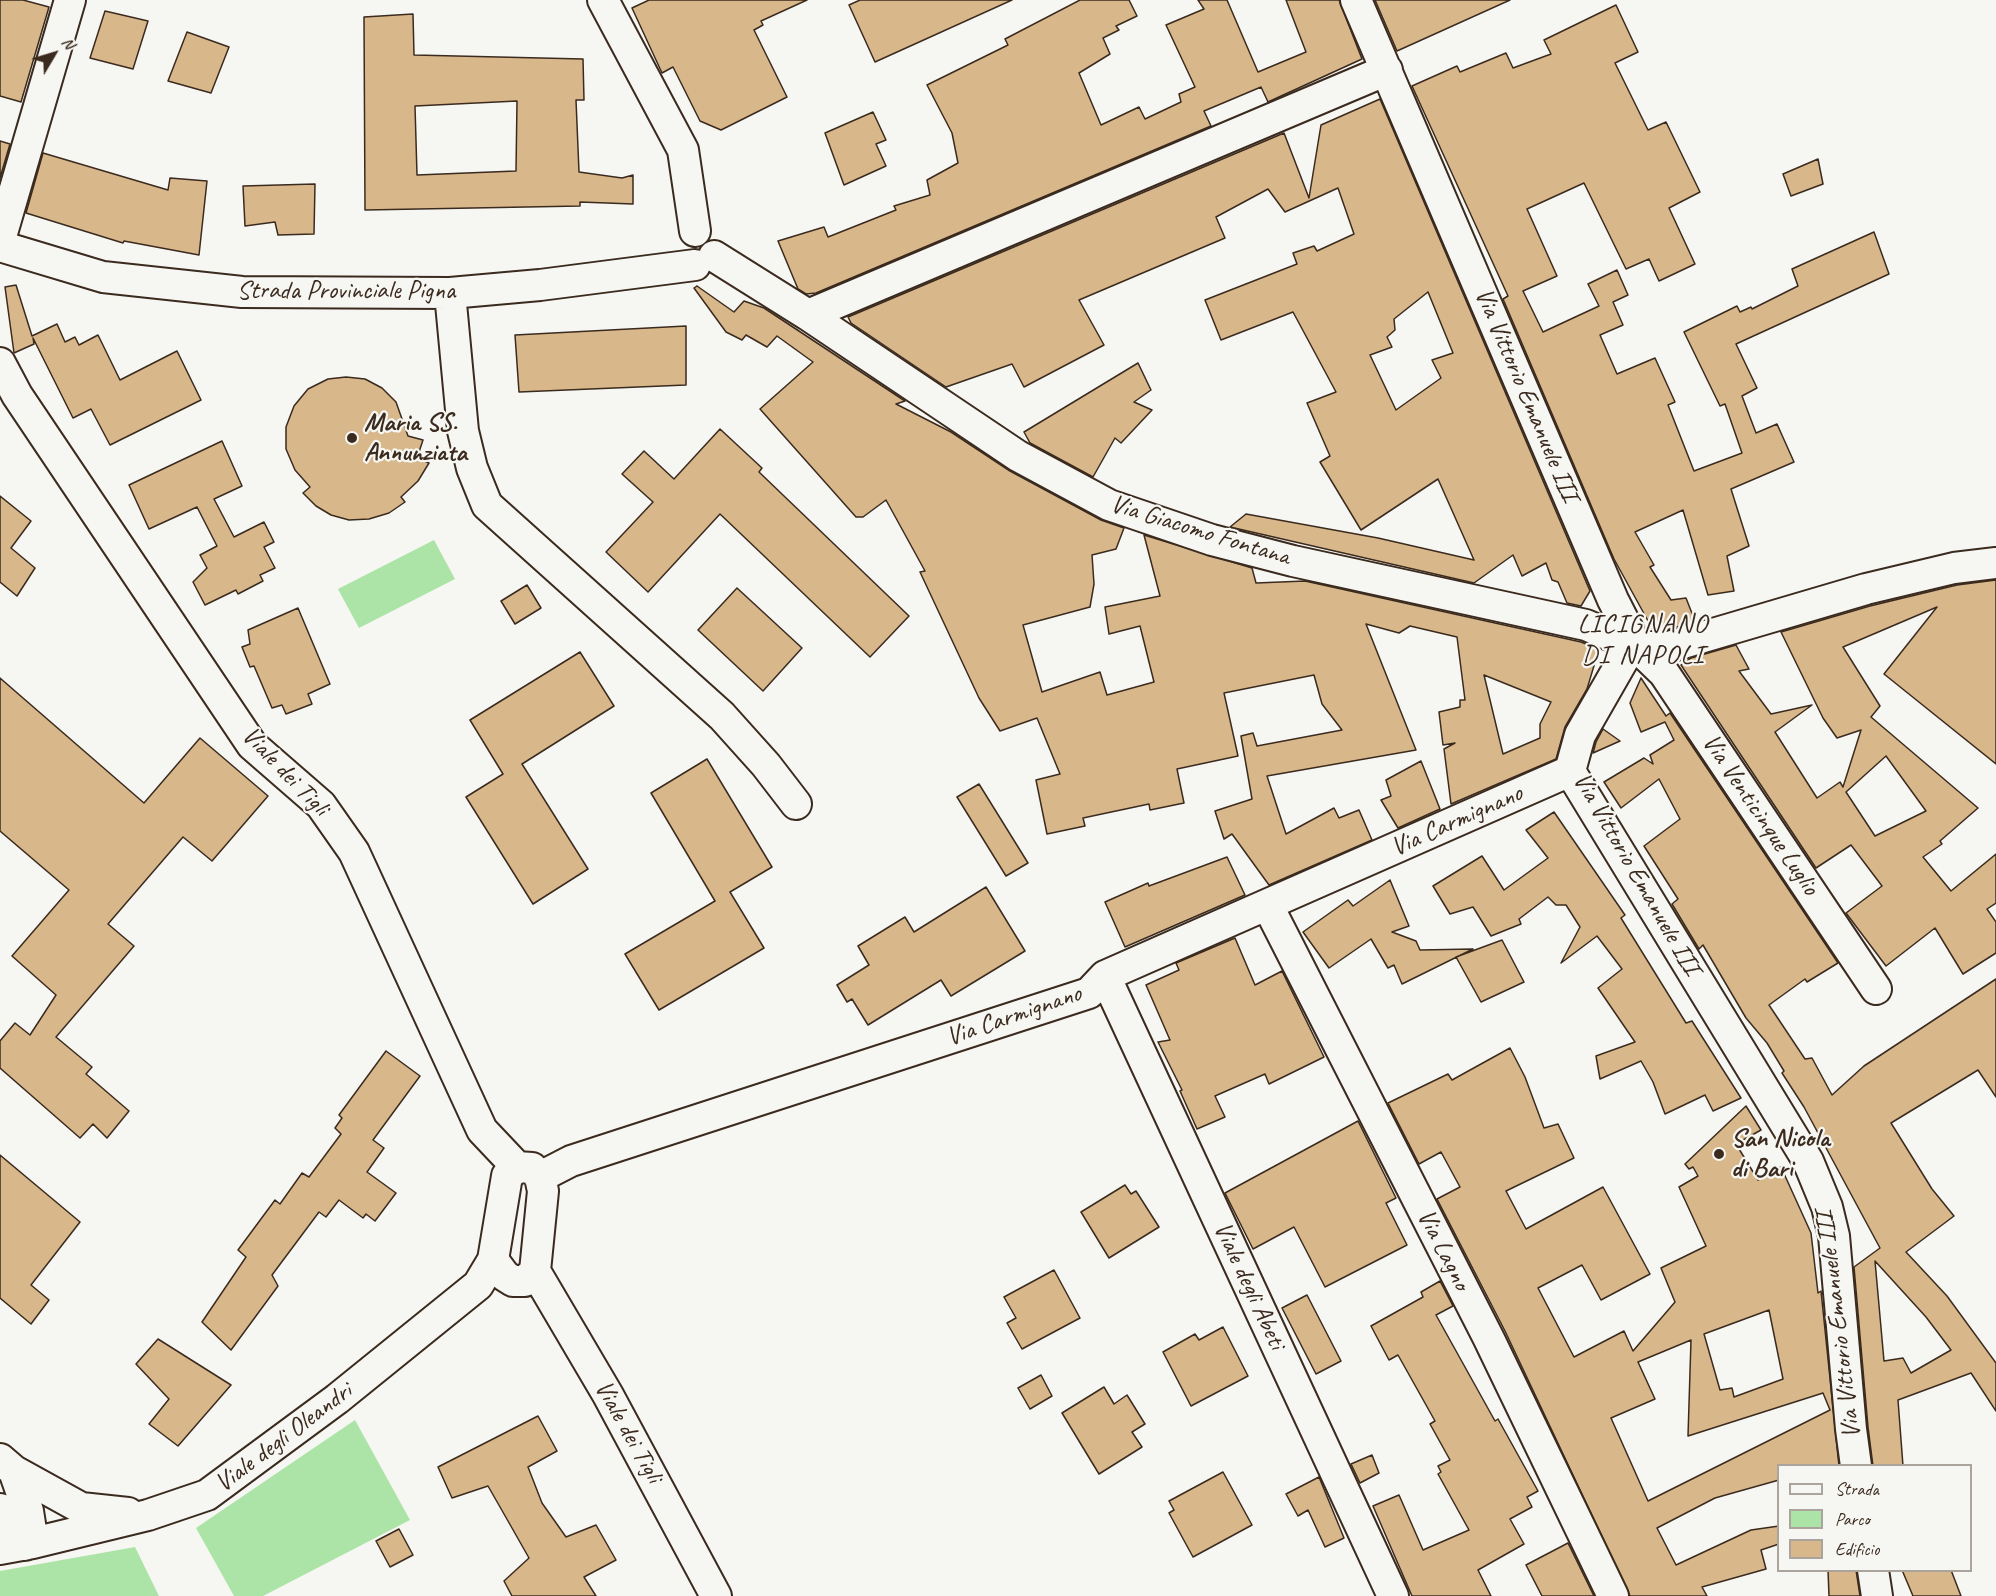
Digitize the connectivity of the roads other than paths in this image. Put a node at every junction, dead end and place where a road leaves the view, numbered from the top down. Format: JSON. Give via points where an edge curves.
{"nodes":[{"id":1,"x":70,"y":0,"type":"edge"},
{"id":2,"x":603,"y":0,"type":"edge"},
{"id":3,"x":1356,"y":0,"type":"edge"},
{"id":4,"x":1387,"y":70,"type":"junction"},
{"id":5,"x":0,"y":240,"type":"edge"},
{"id":6,"x":0,"y":246,"type":"edge"},
{"id":7,"x":705,"y":260,"type":"junction"},
{"id":8,"x":450,"y":293,"type":"junction"},
{"id":9,"x":808,"y":315,"type":"junction"},
{"id":10,"x":0,"y":363,"type":"edge"},
{"id":11,"x":1996,"y":563,"type":"edge"},
{"id":12,"x":1637,"y":646,"type":"junction"},
{"id":13,"x":1570,"y":771,"type":"junction"},
{"id":14,"x":796,"y":804,"type":"dead end"},
{"id":15,"x":1268,"y":906,"type":"junction"},
{"id":16,"x":1105,"y":976,"type":"junction"},
{"id":17,"x":1876,"y":989,"type":"dead end"},
{"id":18,"x":529,"y":1172,"type":"junction"},
{"id":19,"x":493,"y":1260,"type":"junction"},
{"id":20,"x":534,"y":1271,"type":"junction"},
{"id":21,"x":1856,"y":1464,"type":"edge"},
{"id":22,"x":7,"y":1465,"type":"edge"},
{"id":23,"x":0,"y":1509,"type":"edge"},
{"id":24,"x":148,"y":1515,"type":"junction"},
{"id":25,"x":19,"y":1546,"type":"edge"},
{"id":26,"x":1873,"y":1572,"type":"edge"},
{"id":27,"x":716,"y":1596,"type":"edge"},
{"id":28,"x":1393,"y":1596,"type":"edge"},
{"id":29,"x":1614,"y":1596,"type":"edge"},
{"id":30,"x":1877,"y":1596,"type":"edge"}],
"edges":[{"from":1,"to":5,"type":"street"},
{"from":2,"to":7,"type":"street","via":[[683,150],[694,231],[711,236],[716,245]]},
{"from":3,"to":4,"type":"street","name":"Via Vittorio Emanuele III"},
{"from":4,"to":9,"type":"street"},
{"from":4,"to":12,"type":"street","name":"Via Vittorio Emanuele III"},
{"from":6,"to":8,"type":"street","name":"Strada Provinciale Pigna","via":[[103,277],[231,291]]},
{"from":7,"to":8,"type":"street","name":"Strada Provinciale Pigna","via":[[540,285]]},
{"from":7,"to":9,"type":"street","name":"Via Giacomo Fontana"},
{"from":8,"to":14,"type":"street","via":[[463,431],[472,468],[488,505],[722,716]]},
{"from":9,"to":12,"type":"street","name":"Via Giacomo Fontana","via":[[1018,456],[1109,505],[1212,540],[1586,625]]},
{"from":10,"to":18,"type":"street","name":"Viale dei Tigli","via":[[16,395],[252,745],[321,805],[354,852],[482,1130]]},
{"from":11,"to":12,"type":"street","via":[[1954,568],[1866,589],[1669,647]]},
{"from":12,"to":13,"type":"street","name":"Via Vittorio Emanuele III","via":[[1627,652],[1580,735]]},
{"from":12,"to":17,"type":"street","name":"Via Venticinque Luglio","via":[[1671,682]]},
{"from":13,"to":15,"type":"street","name":"Via Carmignano"},
{"from":13,"to":21,"type":"street","name":"Via Vittorio Emanuele III","via":[[1808,1161],[1827,1207],[1834,1236]]},
{"from":15,"to":16,"type":"street","name":"Via Carmignano"},
{"from":15,"to":29,"type":"street","name":"Via Lagno","via":[[1489,1339]]},
{"from":16,"to":18,"type":"street","name":"Via Carmignano","via":[[1089,993]]},
{"from":16,"to":28,"type":"street","name":"Viale degli Abeti"},
{"from":18,"to":19,"type":"street","via":[[507,1176]]},
{"from":18,"to":20,"type":"street","via":[[543,1191]]},
{"from":19,"to":20,"type":"street","via":[[513,1281],[525,1281]]},
{"from":19,"to":24,"type":"street","name":"Viale degli Oleandri","via":[[478,1285],[338,1399],[207,1495]]},
{"from":20,"to":27,"type":"street","name":"Viale dei Tigli","via":[[608,1395]]},
{"from":22,"to":24,"type":"street","via":[[81,1508]]},
{"from":22,"to":25,"type":"street","via":[[28,1511]]},
{"from":23,"to":25,"type":"street"},
{"from":24,"to":25,"type":"street","name":"Viale degli Oleandri"},
{"from":26,"to":30,"type":"street"}]}
